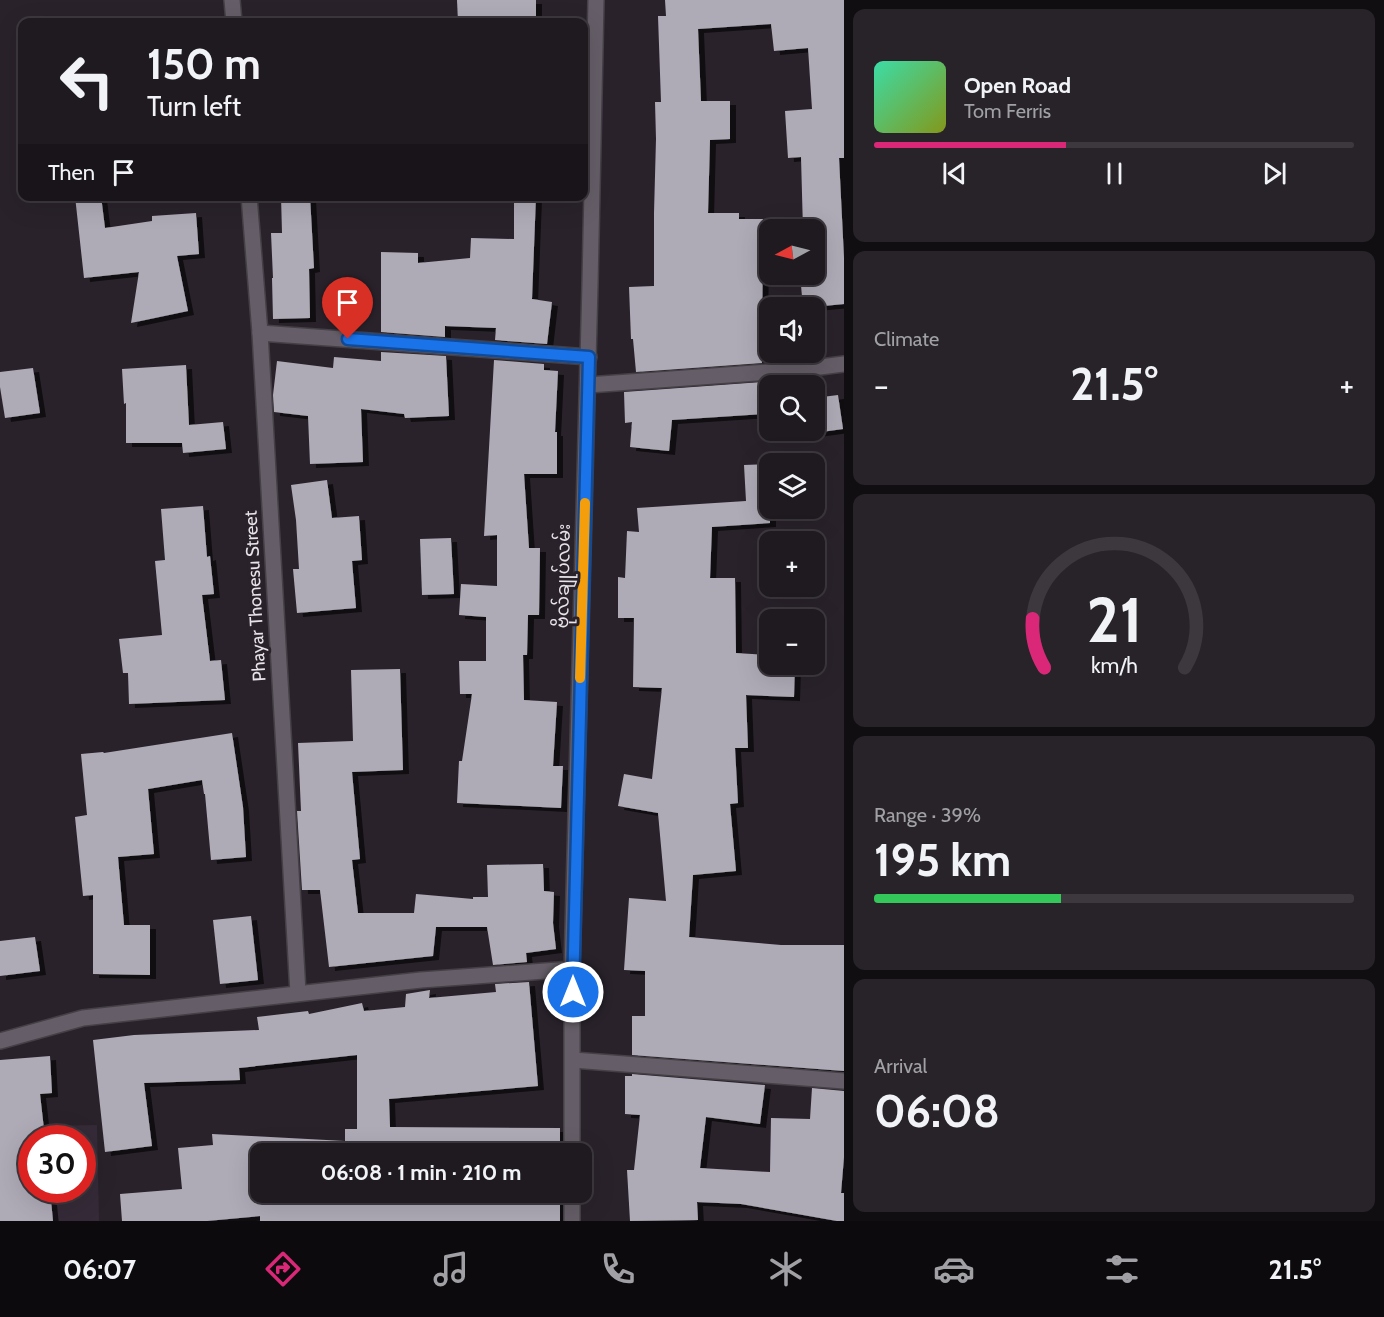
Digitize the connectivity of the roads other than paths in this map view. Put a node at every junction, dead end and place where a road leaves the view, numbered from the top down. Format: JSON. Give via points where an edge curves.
{"nodes":[{"id":1,"x":232,"y":0,"type":"edge"},
{"id":2,"x":596,"y":0,"type":"edge"},
{"id":3,"x":234,"y":18,"type":"edge"},
{"id":4,"x":249,"y":201,"type":"edge"},
{"id":5,"x":260,"y":333,"type":"junction"},
{"id":6,"x":589,"y":357,"type":"junction"},
{"id":7,"x":844,"y":364,"type":"edge"},
{"id":8,"x":588,"y":385,"type":"junction"},
{"id":9,"x":572,"y":969,"type":"junction"},
{"id":10,"x":298,"y":993,"type":"junction"},
{"id":11,"x":0,"y":1041,"type":"edge"},
{"id":12,"x":573,"y":1060,"type":"junction"},
{"id":13,"x":844,"y":1081,"type":"edge"},
{"id":14,"x":572,"y":1143,"type":"edge"},
{"id":15,"x":572,"y":1203,"type":"edge"},
{"id":16,"x":572,"y":1221,"type":"edge"}],
"edges":[{"from":1,"to":3,"type":"street"},
{"from":2,"to":6,"type":"street","name":"ဗိုလ်ချုပ်လမ်း"},
{"from":4,"to":5,"type":"street","name":"Phayar Thonesu Street"},
{"from":5,"to":6,"type":"street"},
{"from":5,"to":10,"type":"street","name":"Phayar Thonesu Street"},
{"from":6,"to":8,"type":"street","name":"ဗိုလ်ချုပ်လမ်း"},
{"from":7,"to":8,"type":"street"},
{"from":8,"to":9,"type":"street","name":"ဗိုလ်ချုပ်လမ်း"},
{"from":9,"to":10,"type":"street"},
{"from":9,"to":12,"type":"street","name":"ဗိုလ်ချုပ်လမ်း"},
{"from":10,"to":11,"type":"street","via":[[83,1017]]},
{"from":12,"to":13,"type":"street"},
{"from":12,"to":14,"type":"street","name":"ဗိုလ်ချုပ်လမ်း"},
{"from":15,"to":16,"type":"street"}]}
